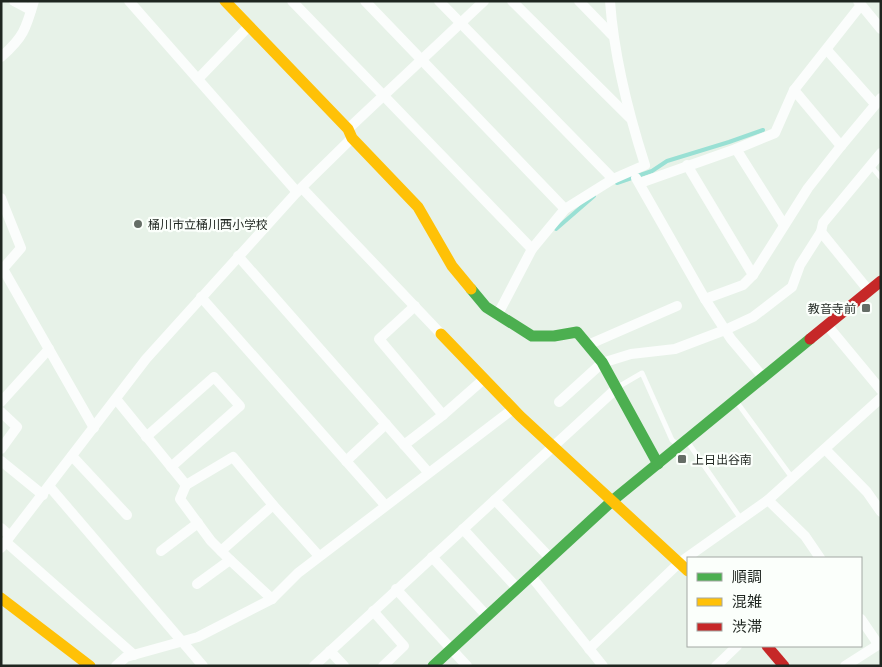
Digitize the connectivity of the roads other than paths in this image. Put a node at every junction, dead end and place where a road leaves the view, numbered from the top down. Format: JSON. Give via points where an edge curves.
{"nodes":[{"id":1,"x":14,"y":1,"type":"edge"},
{"id":2,"x":129,"y":1,"type":"edge"},
{"id":3,"x":225,"y":1,"type":"edge"},
{"id":4,"x":292,"y":1,"type":"edge"},
{"id":5,"x":364,"y":1,"type":"edge"},
{"id":6,"x":439,"y":1,"type":"edge"},
{"id":7,"x":484,"y":1,"type":"edge"},
{"id":8,"x":512,"y":1,"type":"edge"},
{"id":9,"x":579,"y":1,"type":"edge"},
{"id":10,"x":610,"y":1,"type":"edge"},
{"id":11,"x":859,"y":3,"type":"edge"},
{"id":12,"x":32,"y":6,"type":"edge"},
{"id":13,"x":460,"y":24,"type":"junction"},
{"id":14,"x":249,"y":26,"type":"junction"},
{"id":15,"x":881,"y":29,"type":"edge"},
{"id":16,"x":612,"y":35,"type":"junction"},
{"id":17,"x":827,"y":50,"type":"junction"},
{"id":18,"x":1,"y":57,"type":"edge"},
{"id":19,"x":421,"y":60,"type":"junction"},
{"id":20,"x":198,"y":79,"type":"junction"},
{"id":21,"x":794,"y":90,"type":"junction"},
{"id":22,"x":384,"y":96,"type":"junction"},
{"id":23,"x":878,"y":101,"type":"edge"},
{"id":24,"x":630,"y":119,"type":"junction"},
{"id":25,"x":350,"y":134,"type":"junction"},
{"id":26,"x":841,"y":146,"type":"junction"},
{"id":27,"x":736,"y":149,"type":"junction"},
{"id":28,"x":881,"y":153,"type":"edge"},
{"id":29,"x":687,"y":165,"type":"junction"},
{"id":30,"x":870,"y":165,"type":"junction"},
{"id":31,"x":632,"y":172,"type":"junction"},
{"id":32,"x":881,"y":178,"type":"edge"},
{"id":33,"x":613,"y":179,"type":"junction"},
{"id":34,"x":640,"y":183,"type":"junction"},
{"id":35,"x":300,"y":190,"type":"junction"},
{"id":36,"x":1,"y":198,"type":"edge"},
{"id":37,"x":565,"y":209,"type":"junction"},
{"id":38,"x":784,"y":225,"type":"junction"},
{"id":39,"x":822,"y":232,"type":"junction"},
{"id":40,"x":532,"y":249,"type":"junction"},
{"id":41,"x":238,"y":256,"type":"junction"},
{"id":42,"x":2,"y":270,"type":"edge"},
{"id":43,"x":753,"y":276,"type":"junction"},
{"id":44,"x":881,"y":281,"type":"edge"},
{"id":45,"x":869,"y":291,"type":"junction"},
{"id":46,"x":201,"y":297,"type":"junction"},
{"id":47,"x":705,"y":299,"type":"junction"},
{"id":48,"x":415,"y":306,"type":"junction"},
{"id":49,"x":678,"y":306,"type":"dead end"},
{"id":50,"x":498,"y":314,"type":"junction"},
{"id":51,"x":827,"y":325,"type":"junction"},
{"id":52,"x":725,"y":330,"type":"junction"},
{"id":53,"x":441,"y":334,"type":"joint"},
{"id":54,"x":590,"y":344,"type":"junction"},
{"id":55,"x":49,"y":349,"type":"junction"},
{"id":56,"x":602,"y":363,"type":"junction"},
{"id":57,"x":763,"y":377,"type":"junction"},
{"id":58,"x":484,"y":379,"type":"junction"},
{"id":59,"x":618,"y":387,"type":"junction"},
{"id":60,"x":881,"y":390,"type":"edge"},
{"id":61,"x":881,"y":398,"type":"edge"},
{"id":62,"x":116,"y":399,"type":"junction"},
{"id":63,"x":736,"y":400,"type":"junction"},
{"id":64,"x":1,"y":402,"type":"edge"},
{"id":65,"x":558,"y":402,"type":"dead end"},
{"id":66,"x":513,"y":408,"type":"junction"},
{"id":67,"x":1,"y":412,"type":"edge"},
{"id":68,"x":443,"y":415,"type":"junction"},
{"id":69,"x":386,"y":424,"type":"junction"},
{"id":70,"x":94,"y":428,"type":"junction"},
{"id":71,"x":146,"y":437,"type":"junction"},
{"id":72,"x":683,"y":443,"type":"junction"},
{"id":73,"x":404,"y":445,"type":"junction"},
{"id":74,"x":553,"y":447,"type":"junction"},
{"id":75,"x":1,"y":449,"type":"edge"},
{"id":76,"x":825,"y":449,"type":"junction"},
{"id":77,"x":72,"y":456,"type":"junction"},
{"id":78,"x":1,"y":461,"type":"edge"},
{"id":79,"x":346,"y":461,"type":"junction"},
{"id":80,"x":658,"y":464,"type":"junction"},
{"id":81,"x":170,"y":466,"type":"junction"},
{"id":82,"x":428,"y":472,"type":"junction"},
{"id":83,"x":793,"y":479,"type":"junction"},
{"id":84,"x":186,"y":486,"type":"junction"},
{"id":85,"x":46,"y":490,"type":"junction"},
{"id":86,"x":495,"y":500,"type":"junction"},
{"id":87,"x":768,"y":500,"type":"junction"},
{"id":88,"x":612,"y":501,"type":"junction"},
{"id":89,"x":385,"y":504,"type":"junction"},
{"id":90,"x":273,"y":505,"type":"junction"},
{"id":91,"x":881,"y":512,"type":"edge"},
{"id":92,"x":127,"y":515,"type":"dead end"},
{"id":93,"x":741,"y":519,"type":"junction"},
{"id":94,"x":198,"y":523,"type":"junction"},
{"id":95,"x":1,"y":528,"type":"edge"},
{"id":96,"x":463,"y":528,"type":"junction"},
{"id":97,"x":6,"y":542,"type":"edge"},
{"id":98,"x":161,"y":551,"type":"dead end"},
{"id":99,"x":221,"y":551,"type":"junction"},
{"id":100,"x":319,"y":556,"type":"junction"},
{"id":101,"x":432,"y":557,"type":"junction"},
{"id":102,"x":687,"y":557,"type":"edge"},
{"id":103,"x":687,"y":557,"type":"edge"},
{"id":104,"x":819,"y":557,"type":"edge"},
{"id":105,"x":550,"y":558,"type":"junction"},
{"id":106,"x":230,"y":560,"type":"junction"},
{"id":107,"x":679,"y":563,"type":"junction"},
{"id":108,"x":687,"y":570,"type":"edge"},
{"id":109,"x":531,"y":576,"type":"junction"},
{"id":110,"x":197,"y":584,"type":"dead end"},
{"id":111,"x":517,"y":588,"type":"junction"},
{"id":112,"x":396,"y":590,"type":"junction"},
{"id":113,"x":1,"y":598,"type":"edge"},
{"id":114,"x":272,"y":599,"type":"junction"},
{"id":115,"x":373,"y":611,"type":"junction"},
{"id":116,"x":487,"y":616,"type":"junction"},
{"id":117,"x":862,"y":620,"type":"edge"},
{"id":118,"x":183,"y":641,"type":"junction"},
{"id":119,"x":879,"y":644,"type":"edge"},
{"id":120,"x":736,"y":647,"type":"edge"},
{"id":121,"x":767,"y":647,"type":"edge"},
{"id":122,"x":451,"y":649,"type":"junction"},
{"id":123,"x":590,"y":649,"type":"junction"},
{"id":124,"x":330,"y":651,"type":"junction"},
{"id":125,"x":134,"y":655,"type":"junction"},
{"id":126,"x":719,"y":665,"type":"edge"},
{"id":127,"x":90,"y":666,"type":"edge"},
{"id":128,"x":116,"y":666,"type":"edge"},
{"id":129,"x":203,"y":666,"type":"edge"},
{"id":130,"x":314,"y":666,"type":"edge"},
{"id":131,"x":344,"y":666,"type":"edge"},
{"id":132,"x":383,"y":666,"type":"edge"},
{"id":133,"x":433,"y":666,"type":"edge"},
{"id":134,"x":467,"y":666,"type":"edge"},
{"id":135,"x":603,"y":666,"type":"edge"},
{"id":136,"x":784,"y":666,"type":"edge"},
{"id":137,"x":845,"y":666,"type":"edge"}],
"edges":[{"from":1,"to":12,"type":"street"},
{"from":2,"to":20,"type":"street"},
{"from":3,"to":14,"type":"street"},
{"from":4,"to":22,"type":"street"},
{"from":5,"to":19,"type":"street"},
{"from":6,"to":13,"type":"street"},
{"from":7,"to":13,"type":"street"},
{"from":8,"to":24,"type":"street"},
{"from":9,"to":16,"type":"street"},
{"from":10,"to":16,"type":"street"},
{"from":11,"to":15,"type":"street"},
{"from":11,"to":17,"type":"street"},
{"from":12,"to":18,"type":"street","via":[[27,26],[16,44]]},
{"from":13,"to":19,"type":"street"},
{"from":13,"to":33,"type":"street"},
{"from":14,"to":20,"type":"street"},
{"from":14,"to":25,"type":"street"},
{"from":16,"to":24,"type":"street"},
{"from":17,"to":21,"type":"street"},
{"from":17,"to":23,"type":"street"},
{"from":19,"to":22,"type":"street"},
{"from":19,"to":37,"type":"street"},
{"from":20,"to":35,"type":"street"},
{"from":21,"to":26,"type":"street"},
{"from":21,"to":27,"type":"street","via":[[775,133]]},
{"from":22,"to":25,"type":"street"},
{"from":22,"to":40,"type":"street"},
{"from":23,"to":26,"type":"street"},
{"from":24,"to":31,"type":"street","via":[[645,165]]},
{"from":25,"to":35,"type":"street"},
{"from":25,"to":50,"type":"street","via":[[418,207],[452,266],[486,307]]},
{"from":26,"to":38,"type":"street"},
{"from":27,"to":29,"type":"street"},
{"from":27,"to":38,"type":"street"},
{"from":28,"to":30,"type":"street"},
{"from":29,"to":34,"type":"street"},
{"from":29,"to":43,"type":"street"},
{"from":30,"to":32,"type":"lane"},
{"from":30,"to":39,"type":"street","via":[[823,224]]},
{"from":31,"to":33,"type":"street"},
{"from":31,"to":34,"type":"street"},
{"from":33,"to":37,"type":"street"},
{"from":34,"to":47,"type":"street"},
{"from":35,"to":41,"type":"street"},
{"from":35,"to":48,"type":"street"},
{"from":36,"to":42,"type":"street","via":[[21,248]]},
{"from":37,"to":40,"type":"street"},
{"from":38,"to":43,"type":"street"},
{"from":39,"to":45,"type":"street"},
{"from":39,"to":52,"type":"street","via":[[800,265],[792,287],[753,317]]},
{"from":40,"to":50,"type":"street"},
{"from":41,"to":46,"type":"street"},
{"from":41,"to":69,"type":"street"},
{"from":42,"to":55,"type":"street"},
{"from":43,"to":47,"type":"street","via":[[743,285]]},
{"from":44,"to":45,"type":"street"},
{"from":45,"to":51,"type":"street"},
{"from":46,"to":62,"type":"street","via":[[146,359]]},
{"from":46,"to":79,"type":"street"},
{"from":47,"to":52,"type":"street"},
{"from":48,"to":53,"type":"street"},
{"from":48,"to":68,"type":"street","via":[[379,339]]},
{"from":49,"to":54,"type":"street"},
{"from":50,"to":54,"type":"street","via":[[532,336],[577,332]]},
{"from":51,"to":57,"type":"street"},
{"from":51,"to":60,"type":"street"},
{"from":52,"to":56,"type":"street","via":[[675,349],[631,354]]},
{"from":52,"to":57,"type":"street"},
{"from":53,"to":58,"type":"street"},
{"from":54,"to":56,"type":"street"},
{"from":55,"to":64,"type":"street"},
{"from":55,"to":70,"type":"street"},
{"from":56,"to":59,"type":"street"},
{"from":56,"to":65,"type":"street"},
{"from":57,"to":63,"type":"street"},
{"from":58,"to":66,"type":"street"},
{"from":58,"to":68,"type":"street"},
{"from":59,"to":72,"type":"lane","via":[[642,373],[672,440]]},
{"from":59,"to":74,"type":"street"},
{"from":59,"to":80,"type":"street","via":[[645,445]]},
{"from":61,"to":76,"type":"street"},
{"from":62,"to":70,"type":"street"},
{"from":62,"to":71,"type":"street"},
{"from":63,"to":72,"type":"street"},
{"from":63,"to":83,"type":"lane"},
{"from":66,"to":74,"type":"street"},
{"from":66,"to":82,"type":"street"},
{"from":67,"to":75,"type":"street","via":[[17,427]]},
{"from":68,"to":73,"type":"street"},
{"from":69,"to":73,"type":"street"},
{"from":69,"to":79,"type":"street"},
{"from":70,"to":77,"type":"street"},
{"from":71,"to":81,"type":"street"},
{"from":71,"to":81,"type":"street","via":[[214,378],[240,406]]},
{"from":72,"to":80,"type":"street"},
{"from":72,"to":93,"type":"lane"},
{"from":73,"to":82,"type":"street"},
{"from":74,"to":86,"type":"street"},
{"from":74,"to":88,"type":"street"},
{"from":76,"to":83,"type":"street"},
{"from":76,"to":91,"type":"street","via":[[867,492]]},
{"from":77,"to":85,"type":"street"},
{"from":77,"to":92,"type":"street"},
{"from":78,"to":85,"type":"street"},
{"from":79,"to":89,"type":"street"},
{"from":80,"to":88,"type":"street"},
{"from":81,"to":84,"type":"street"},
{"from":82,"to":89,"type":"street"},
{"from":83,"to":87,"type":"street"},
{"from":84,"to":90,"type":"street","via":[[233,457]]},
{"from":84,"to":94,"type":"street","via":[[180,498]]},
{"from":85,"to":97,"type":"street"},
{"from":85,"to":118,"type":"street"},
{"from":86,"to":96,"type":"street"},
{"from":86,"to":105,"type":"street"},
{"from":87,"to":93,"type":"street"},
{"from":87,"to":104,"type":"street","via":[[804,536]]},
{"from":88,"to":105,"type":"street"},
{"from":88,"to":107,"type":"street"},
{"from":89,"to":100,"type":"street"},
{"from":90,"to":99,"type":"street"},
{"from":90,"to":100,"type":"street"},
{"from":93,"to":102,"type":"street"},
{"from":94,"to":98,"type":"street"},
{"from":94,"to":99,"type":"street"},
{"from":95,"to":97,"type":"street"},
{"from":96,"to":101,"type":"street"},
{"from":96,"to":111,"type":"street"},
{"from":97,"to":125,"type":"street"},
{"from":99,"to":106,"type":"street"},
{"from":100,"to":114,"type":"street"},
{"from":101,"to":112,"type":"street"},
{"from":101,"to":116,"type":"street"},
{"from":103,"to":107,"type":"street"},
{"from":105,"to":109,"type":"street"},
{"from":106,"to":110,"type":"street"},
{"from":106,"to":114,"type":"street"},
{"from":107,"to":108,"type":"street"},
{"from":107,"to":123,"type":"street"},
{"from":109,"to":111,"type":"street"},
{"from":109,"to":123,"type":"street"},
{"from":111,"to":116,"type":"street"},
{"from":112,"to":115,"type":"street"},
{"from":112,"to":122,"type":"street"},
{"from":113,"to":127,"type":"street"},
{"from":114,"to":118,"type":"street","via":[[198,637]]},
{"from":115,"to":124,"type":"street"},
{"from":115,"to":132,"type":"street","via":[[404,646]]},
{"from":116,"to":122,"type":"street"},
{"from":117,"to":119,"type":"street"},
{"from":118,"to":125,"type":"street"},
{"from":118,"to":129,"type":"street"},
{"from":119,"to":137,"type":"street"},
{"from":120,"to":126,"type":"street"},
{"from":121,"to":136,"type":"street"},
{"from":122,"to":133,"type":"street"},
{"from":122,"to":134,"type":"street"},
{"from":123,"to":135,"type":"street"},
{"from":124,"to":130,"type":"street"},
{"from":124,"to":131,"type":"street"},
{"from":125,"to":128,"type":"street"}]}
